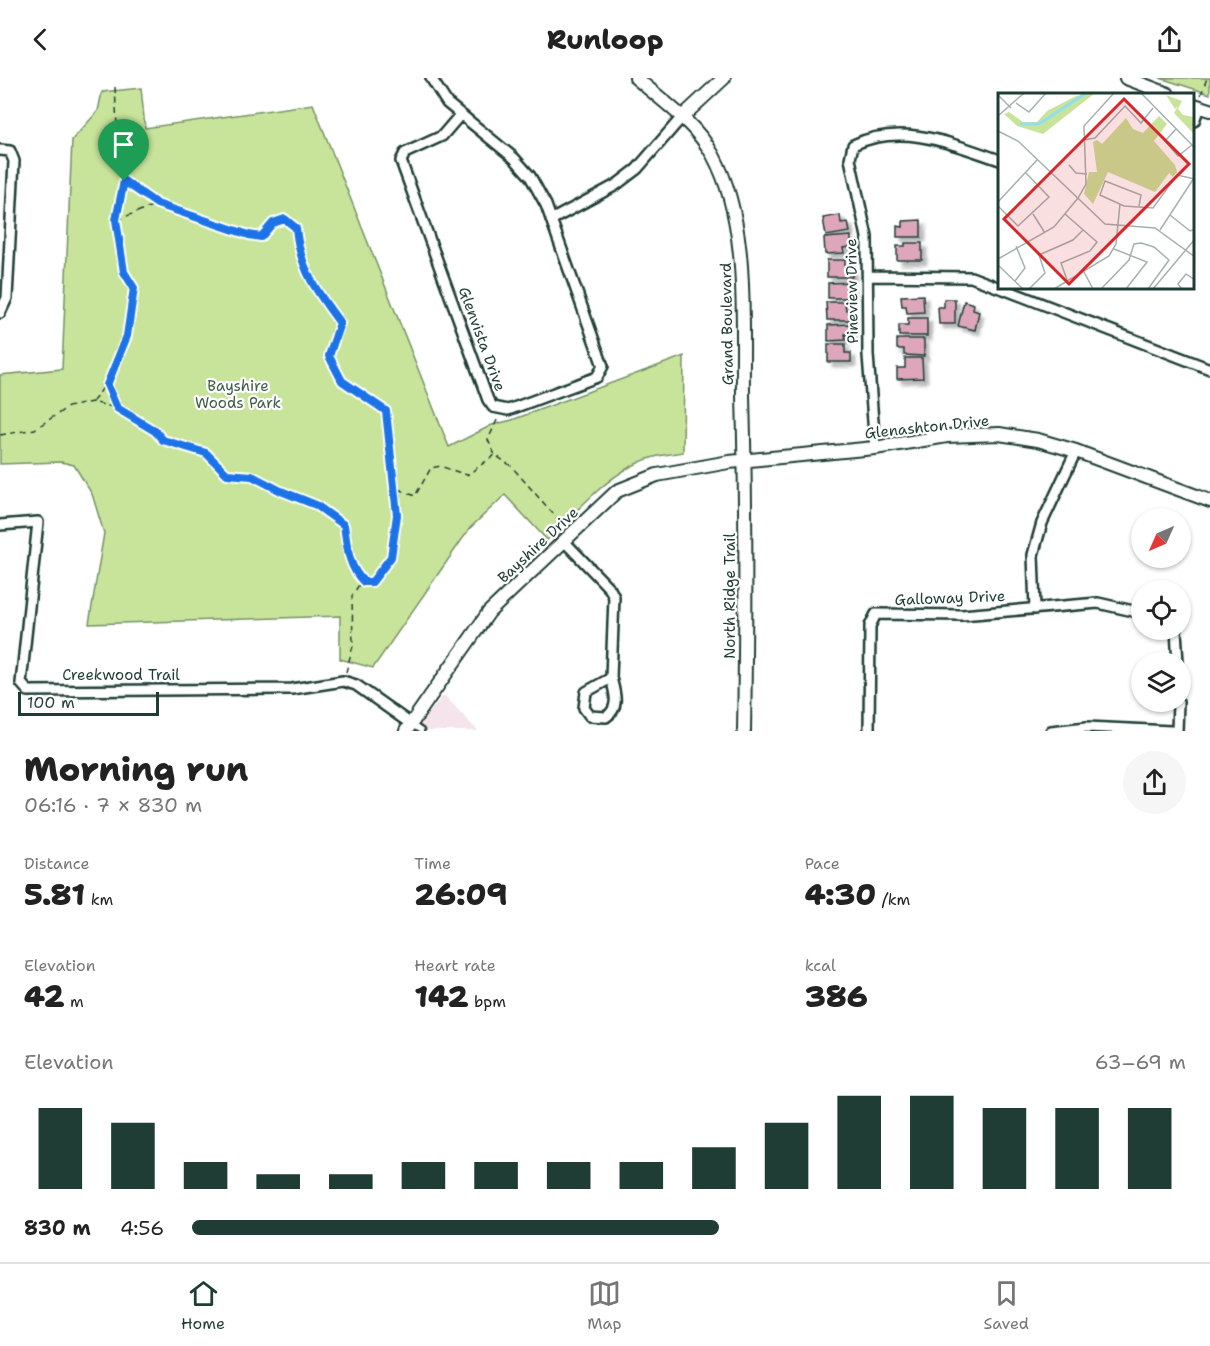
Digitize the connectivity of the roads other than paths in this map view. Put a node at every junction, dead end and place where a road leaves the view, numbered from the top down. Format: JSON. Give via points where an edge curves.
{"nodes":[{"id":1,"x":431,"y":78,"type":"edge"},
{"id":2,"x":636,"y":78,"type":"edge"},
{"id":3,"x":724,"y":78,"type":"edge"},
{"id":4,"x":1126,"y":78,"type":"edge"},
{"id":5,"x":1165,"y":93,"type":"edge"},
{"id":6,"x":460,"y":115,"type":"junction"},
{"id":7,"x":682,"y":117,"type":"junction"},
{"id":8,"x":0,"y":150,"type":"edge"},
{"id":9,"x":998,"y":159,"type":"edge"},
{"id":10,"x":551,"y":220,"type":"junction"},
{"id":11,"x":869,"y":276,"type":"junction"},
{"id":12,"x":998,"y":287,"type":"edge"},
{"id":13,"x":1005,"y":290,"type":"edge"},
{"id":14,"x":0,"y":313,"type":"edge"},
{"id":15,"x":1210,"y":369,"type":"edge"},
{"id":16,"x":875,"y":448,"type":"junction"},
{"id":17,"x":1076,"y":452,"type":"junction"},
{"id":18,"x":745,"y":461,"type":"junction"},
{"id":19,"x":1210,"y":501,"type":"edge"},
{"id":20,"x":0,"y":525,"type":"edge"},
{"id":21,"x":564,"y":541,"type":"junction"},
{"id":22,"x":1035,"y":609,"type":"junction"},
{"id":23,"x":1131,"y":610,"type":"edge"},
{"id":24,"x":611,"y":678,"type":"junction"},
{"id":25,"x":1178,"y":712,"type":"edge"},
{"id":26,"x":413,"y":729,"type":"edge"},
{"id":27,"x":744,"y":731,"type":"edge"},
{"id":28,"x":869,"y":731,"type":"edge"},
{"id":29,"x":1051,"y":731,"type":"edge"},
{"id":30,"x":1171,"y":731,"type":"edge"},
{"id":31,"x":1177,"y":731,"type":"edge"}],
"edges":[{"from":1,"to":6,"type":"street","name":"Glenvista Drive"},
{"from":2,"to":7,"type":"street","name":"Grand Boulevard"},
{"from":3,"to":7,"type":"street"},
{"from":4,"to":5,"type":"street"},
{"from":6,"to":10,"type":"street","name":"Glenvista Drive","via":[[514,158],[530,176]]},
{"from":6,"to":10,"type":"street","name":"Glenvista Drive","via":[[442,136],[405,153],[401,161],[488,400],[500,410],[594,378],[603,370]]},
{"from":7,"to":10,"type":"street","via":[[637,169],[616,185]]},
{"from":7,"to":18,"type":"street","name":"Grand Boulevard","via":[[712,154],[729,197],[741,260]]},
{"from":8,"to":14,"type":"street","via":[[12,154],[14,169],[6,303]]},
{"from":9,"to":11,"type":"street","name":"Pineview Drive","via":[[936,137],[918,135],[872,136],[854,145],[850,159],[867,237]]},
{"from":11,"to":12,"type":"street","via":[[971,277]]},
{"from":11,"to":16,"type":"street","name":"Pineview Drive","via":[[868,355]]},
{"from":13,"to":15,"type":"street"},
{"from":16,"to":17,"type":"street","name":"Glenashton Drive","via":[[947,436],[999,434],[1038,440]]},
{"from":16,"to":18,"type":"street","name":"Glenashton Drive"},
{"from":17,"to":19,"type":"street","name":"Glenashton Drive"},
{"from":17,"to":22,"type":"street","via":[[1042,523],[1034,555]]},
{"from":18,"to":21,"type":"street","name":"Bayshire Drive","via":[[657,475],[617,491]]},
{"from":18,"to":27,"type":"street","name":"North Ridge Trail"},
{"from":20,"to":26,"type":"street","name":"Creekwood Trail","via":[[38,522],[21,683],[28,691],[292,689],[344,681],[356,685]]},
{"from":21,"to":24,"type":"street","via":[[614,597]]},
{"from":21,"to":26,"type":"street","name":"Bayshire Drive","via":[[489,612]]},
{"from":22,"to":23,"type":"street","name":"Galloway Drive","via":[[1098,603]]},
{"from":22,"to":28,"type":"street","name":"Galloway Drive","via":[[962,615],[876,615],[870,626]]},
{"from":24,"to":24,"type":"street","via":[[616,699],[614,710],[606,717],[590,716],[583,702],[586,692]]},
{"from":25,"to":31,"type":"street"},
{"from":29,"to":30,"type":"street","via":[[1087,727]]}]}
